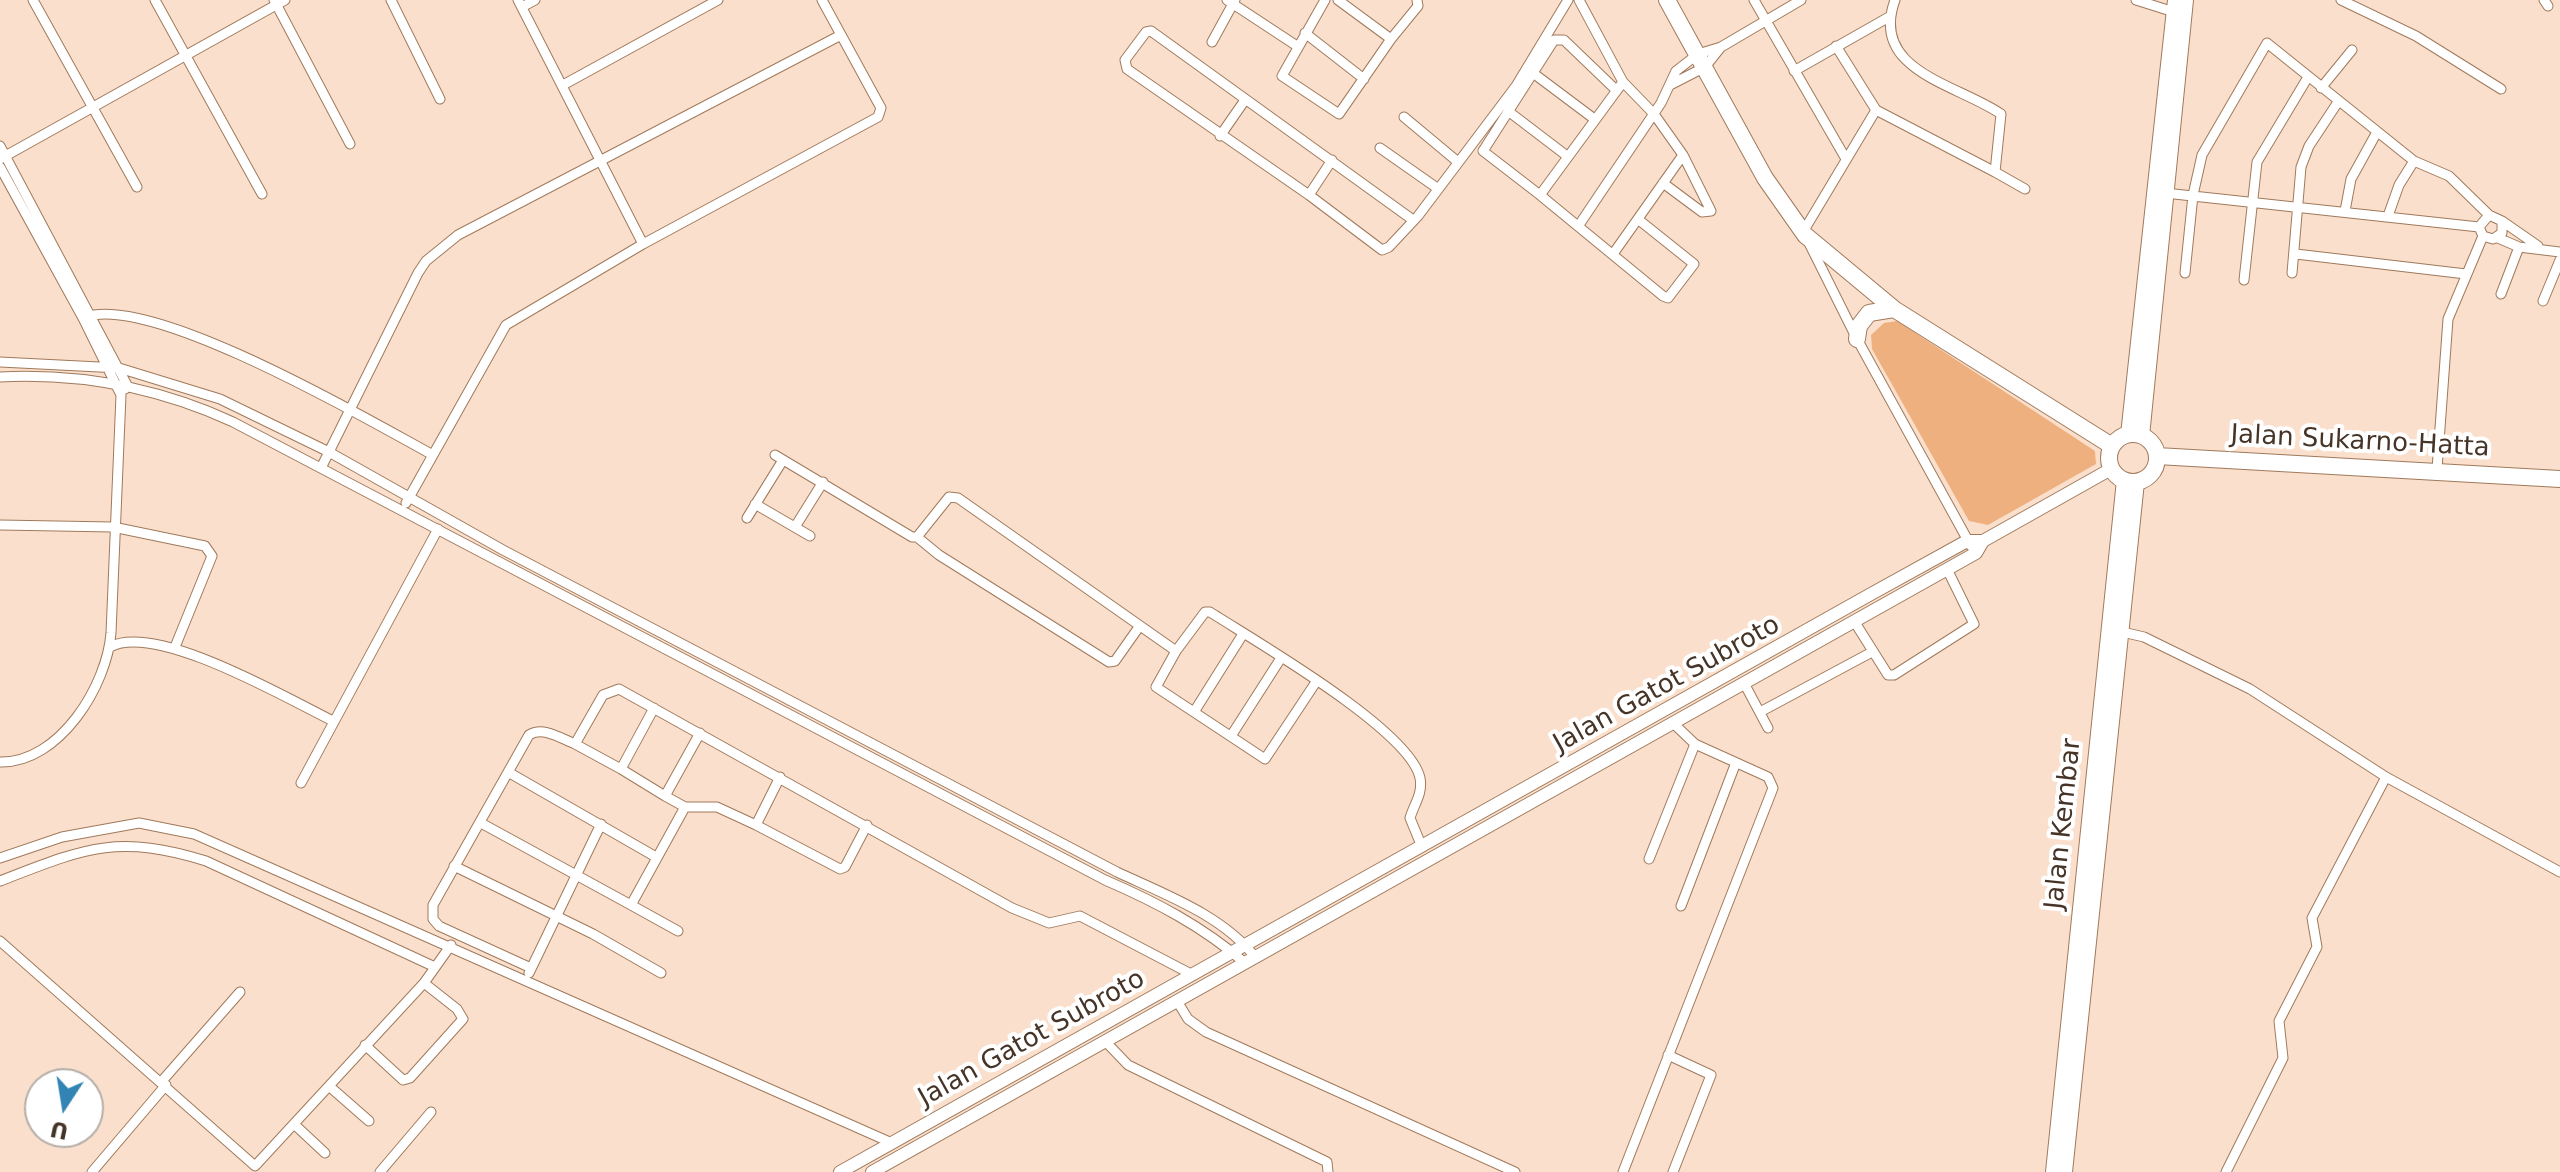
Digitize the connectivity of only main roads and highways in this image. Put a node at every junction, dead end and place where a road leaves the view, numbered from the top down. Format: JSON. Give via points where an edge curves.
{"nodes":[{"id":1,"x":1667,"y":0,"type":"edge"},
{"id":2,"x":2186,"y":0,"type":"edge"},
{"id":3,"x":2174,"y":6,"type":"edge"},
{"id":4,"x":2176,"y":194,"type":"junction"},
{"id":5,"x":1894,"y":309,"type":"junction"},
{"id":6,"x":1857,"y":339,"type":"road end"},
{"id":7,"x":2135,"y":435,"type":"junction"},
{"id":8,"x":2112,"y":446,"type":"junction"},
{"id":9,"x":2157,"y":456,"type":"junction"},
{"id":10,"x":2124,"y":477,"type":"junction"},
{"id":11,"x":2560,"y":479,"type":"edge"},
{"id":12,"x":2120,"y":632,"type":"junction"},
{"id":13,"x":2053,"y":1172,"type":"edge"},
{"id":14,"x":2065,"y":1172,"type":"edge"}],
"edges":[{"from":1,"to":5,"type":"highway","via":[[1765,178],[1804,234]]},
{"from":2,"to":4,"type":"main road"},
{"from":3,"to":4,"type":"main road"},
{"from":4,"to":7,"type":"main road"},
{"from":5,"to":6,"type":"highway","via":[[1869,313]]},
{"from":5,"to":8,"type":"highway"},
{"from":7,"to":8,"type":"highway"},
{"from":7,"to":9,"type":"highway","via":[[2152,443]]},
{"from":8,"to":10,"type":"highway"},
{"from":9,"to":10,"type":"highway","via":[[2154,471]]},
{"from":9,"to":11,"type":"highway","name":"Jalan Sukarno-Hatta"},
{"from":10,"to":12,"type":"main road","name":"Jalan Kembar"},
{"from":12,"to":13,"type":"main road","name":"Jalan Kembar"},
{"from":12,"to":14,"type":"main road","name":"Jalan Kembar"}]}
